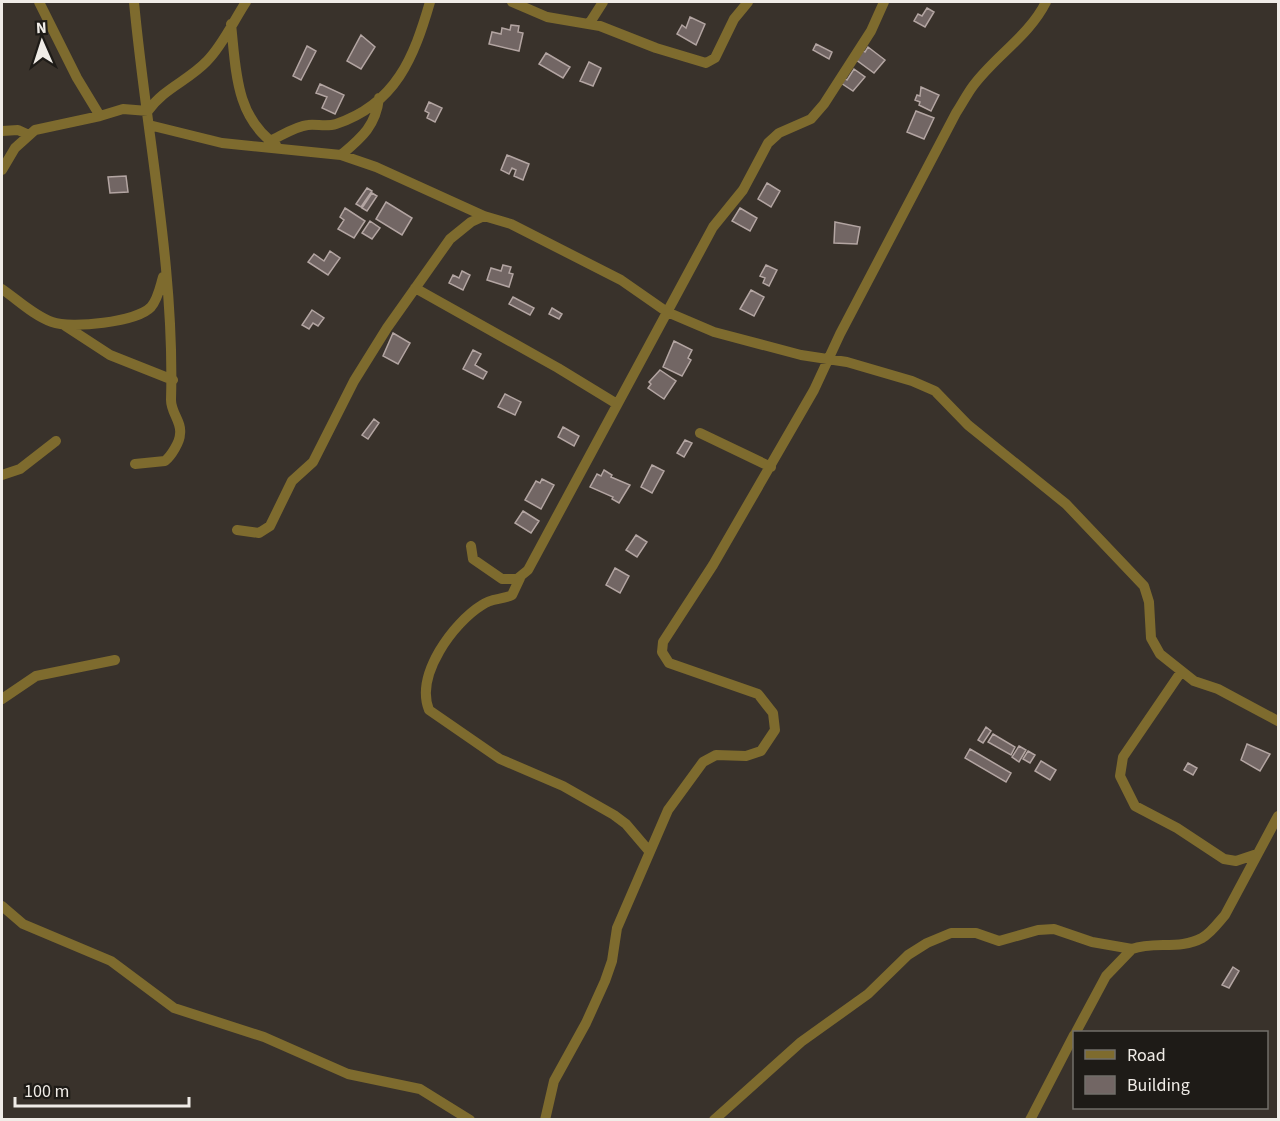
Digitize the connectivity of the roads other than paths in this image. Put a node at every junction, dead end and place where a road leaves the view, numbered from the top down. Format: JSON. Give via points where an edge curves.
{"nodes":[{"id":1,"x":39,"y":2,"type":"edge"},
{"id":2,"x":134,"y":2,"type":"edge"},
{"id":3,"x":246,"y":2,"type":"edge"},
{"id":4,"x":430,"y":2,"type":"edge"},
{"id":5,"x":512,"y":2,"type":"edge"},
{"id":6,"x":603,"y":2,"type":"edge"},
{"id":7,"x":748,"y":2,"type":"edge"},
{"id":8,"x":884,"y":2,"type":"edge"},
{"id":9,"x":1046,"y":2,"type":"edge"},
{"id":10,"x":231,"y":24,"type":"junction"},
{"id":11,"x":589,"y":24,"type":"junction"},
{"id":12,"x":379,"y":98,"type":"junction"},
{"id":13,"x":148,"y":111,"type":"junction"},
{"id":14,"x":100,"y":116,"type":"junction"},
{"id":15,"x":149,"y":125,"type":"junction"},
{"id":16,"x":2,"y":130,"type":"edge"},
{"id":17,"x":29,"y":135,"type":"junction"},
{"id":18,"x":270,"y":141,"type":"junction"},
{"id":19,"x":281,"y":149,"type":"junction"},
{"id":20,"x":340,"y":156,"type":"junction"},
{"id":21,"x":2,"y":170,"type":"edge"},
{"id":22,"x":484,"y":216,"type":"junction"},
{"id":23,"x":165,"y":271,"type":"junction"},
{"id":24,"x":415,"y":288,"type":"junction"},
{"id":25,"x":2,"y":289,"type":"edge"},
{"id":26,"x":667,"y":312,"type":"junction"},
{"id":27,"x":64,"y":324,"type":"junction"},
{"id":28,"x":829,"y":358,"type":"junction"},
{"id":29,"x":173,"y":380,"type":"junction"},
{"id":30,"x":617,"y":404,"type":"junction"},
{"id":31,"x":700,"y":433,"type":"dead end"},
{"id":32,"x":56,"y":441,"type":"dead end"},
{"id":33,"x":135,"y":464,"type":"dead end"},
{"id":34,"x":771,"y":467,"type":"junction"},
{"id":35,"x":2,"y":475,"type":"edge"},
{"id":36,"x":237,"y":530,"type":"dead end"},
{"id":37,"x":471,"y":546,"type":"dead end"},
{"id":38,"x":520,"y":578,"type":"junction"},
{"id":39,"x":115,"y":660,"type":"dead end"},
{"id":40,"x":1181,"y":672,"type":"junction"},
{"id":41,"x":2,"y":699,"type":"edge"},
{"id":42,"x":1278,"y":721,"type":"edge"},
{"id":43,"x":1278,"y":816,"type":"edge"},
{"id":44,"x":649,"y":851,"type":"junction"},
{"id":45,"x":1257,"y":854,"type":"junction"},
{"id":46,"x":2,"y":906,"type":"edge"},
{"id":47,"x":7,"y":914,"type":"edge"},
{"id":48,"x":1132,"y":949,"type":"junction"},
{"id":49,"x":1077,"y":1031,"type":"edge"},
{"id":50,"x":1073,"y":1038,"type":"edge"},
{"id":51,"x":470,"y":1119,"type":"edge"},
{"id":52,"x":545,"y":1119,"type":"edge"},
{"id":53,"x":714,"y":1119,"type":"edge"},
{"id":54,"x":1030,"y":1119,"type":"edge"}],
"edges":[{"from":1,"to":14,"type":"street"},
{"from":2,"to":13,"type":"street"},
{"from":3,"to":10,"type":"street"},
{"from":4,"to":12,"type":"street","via":[[414,53],[399,82]]},
{"from":5,"to":11,"type":"street","via":[[547,17]]},
{"from":6,"to":11,"type":"street"},
{"from":7,"to":11,"type":"street","via":[[734,19],[715,58],[706,63]]},
{"from":8,"to":26,"type":"street","via":[[871,31],[818,112],[778,133],[768,143],[743,190],[713,227]]},
{"from":9,"to":28,"type":"street","via":[[1011,48],[974,85],[956,113]]},
{"from":10,"to":13,"type":"street","via":[[208,60],[188,80],[162,93]]},
{"from":10,"to":18,"type":"street","via":[[240,94],[256,129]]},
{"from":12,"to":18,"type":"street","via":[[339,123],[303,126]]},
{"from":12,"to":20,"type":"street","via":[[376,118]]},
{"from":13,"to":14,"type":"street","via":[[123,109]]},
{"from":13,"to":15,"type":"street"},
{"from":14,"to":17,"type":"street","via":[[45,126]]},
{"from":15,"to":19,"type":"street","via":[[222,143]]},
{"from":15,"to":23,"type":"street"},
{"from":16,"to":17,"type":"street"},
{"from":17,"to":21,"type":"street","via":[[15,148]]},
{"from":18,"to":19,"type":"street"},
{"from":19,"to":20,"type":"street"},
{"from":20,"to":22,"type":"street","via":[[376,167]]},
{"from":22,"to":24,"type":"street","via":[[450,239]]},
{"from":22,"to":26,"type":"street","via":[[512,224],[621,280]]},
{"from":23,"to":27,"type":"street","via":[[156,301],[142,314]]},
{"from":23,"to":29,"type":"street"},
{"from":24,"to":30,"type":"street"},
{"from":24,"to":36,"type":"street","via":[[354,381],[313,462],[288,488],[270,526],[259,532]]},
{"from":25,"to":27,"type":"street","via":[[48,321]]},
{"from":26,"to":28,"type":"street","via":[[714,332],[801,355]]},
{"from":26,"to":30,"type":"street"},
{"from":27,"to":29,"type":"street","via":[[110,355]]},
{"from":28,"to":34,"type":"street"},
{"from":28,"to":40,"type":"street","via":[[935,391],[968,426],[1066,504],[1146,589],[1153,644]]},
{"from":29,"to":33,"type":"street","via":[[172,411],[180,428],[178,441],[165,461]]},
{"from":30,"to":38,"type":"street","via":[[528,570]]},
{"from":31,"to":34,"type":"street"},
{"from":32,"to":35,"type":"street","via":[[20,469]]},
{"from":34,"to":44,"type":"street","via":[[667,636],[662,652],[677,668],[758,694],[773,713],[775,730],[760,751],[746,756],[716,755],[703,762],[668,810]]},
{"from":37,"to":38,"type":"street","via":[[473,560],[493,574],[508,580]]},
{"from":38,"to":44,"type":"street","via":[[512,595],[480,605],[441,647],[426,686],[429,710],[500,759],[563,786],[614,815]]},
{"from":39,"to":41,"type":"street","via":[[36,676]]},
{"from":40,"to":42,"type":"street"},
{"from":40,"to":45,"type":"street","via":[[1122,757],[1120,776],[1135,806],[1224,859],[1236,861]]},
{"from":43,"to":45,"type":"street"},
{"from":44,"to":52,"type":"street","via":[[617,928],[605,981],[554,1081]]},
{"from":45,"to":48,"type":"street","via":[[1225,915],[1203,938]]},
{"from":46,"to":47,"type":"street"},
{"from":47,"to":51,"type":"street","via":[[111,961],[174,1008],[264,1036],[348,1074],[420,1089]]},
{"from":48,"to":49,"type":"street","via":[[1106,976]]},
{"from":48,"to":53,"type":"street","via":[[1092,942],[1054,929],[999,941],[976,933],[951,933],[908,955],[874,989],[801,1042]]},
{"from":50,"to":54,"type":"street"}]}
